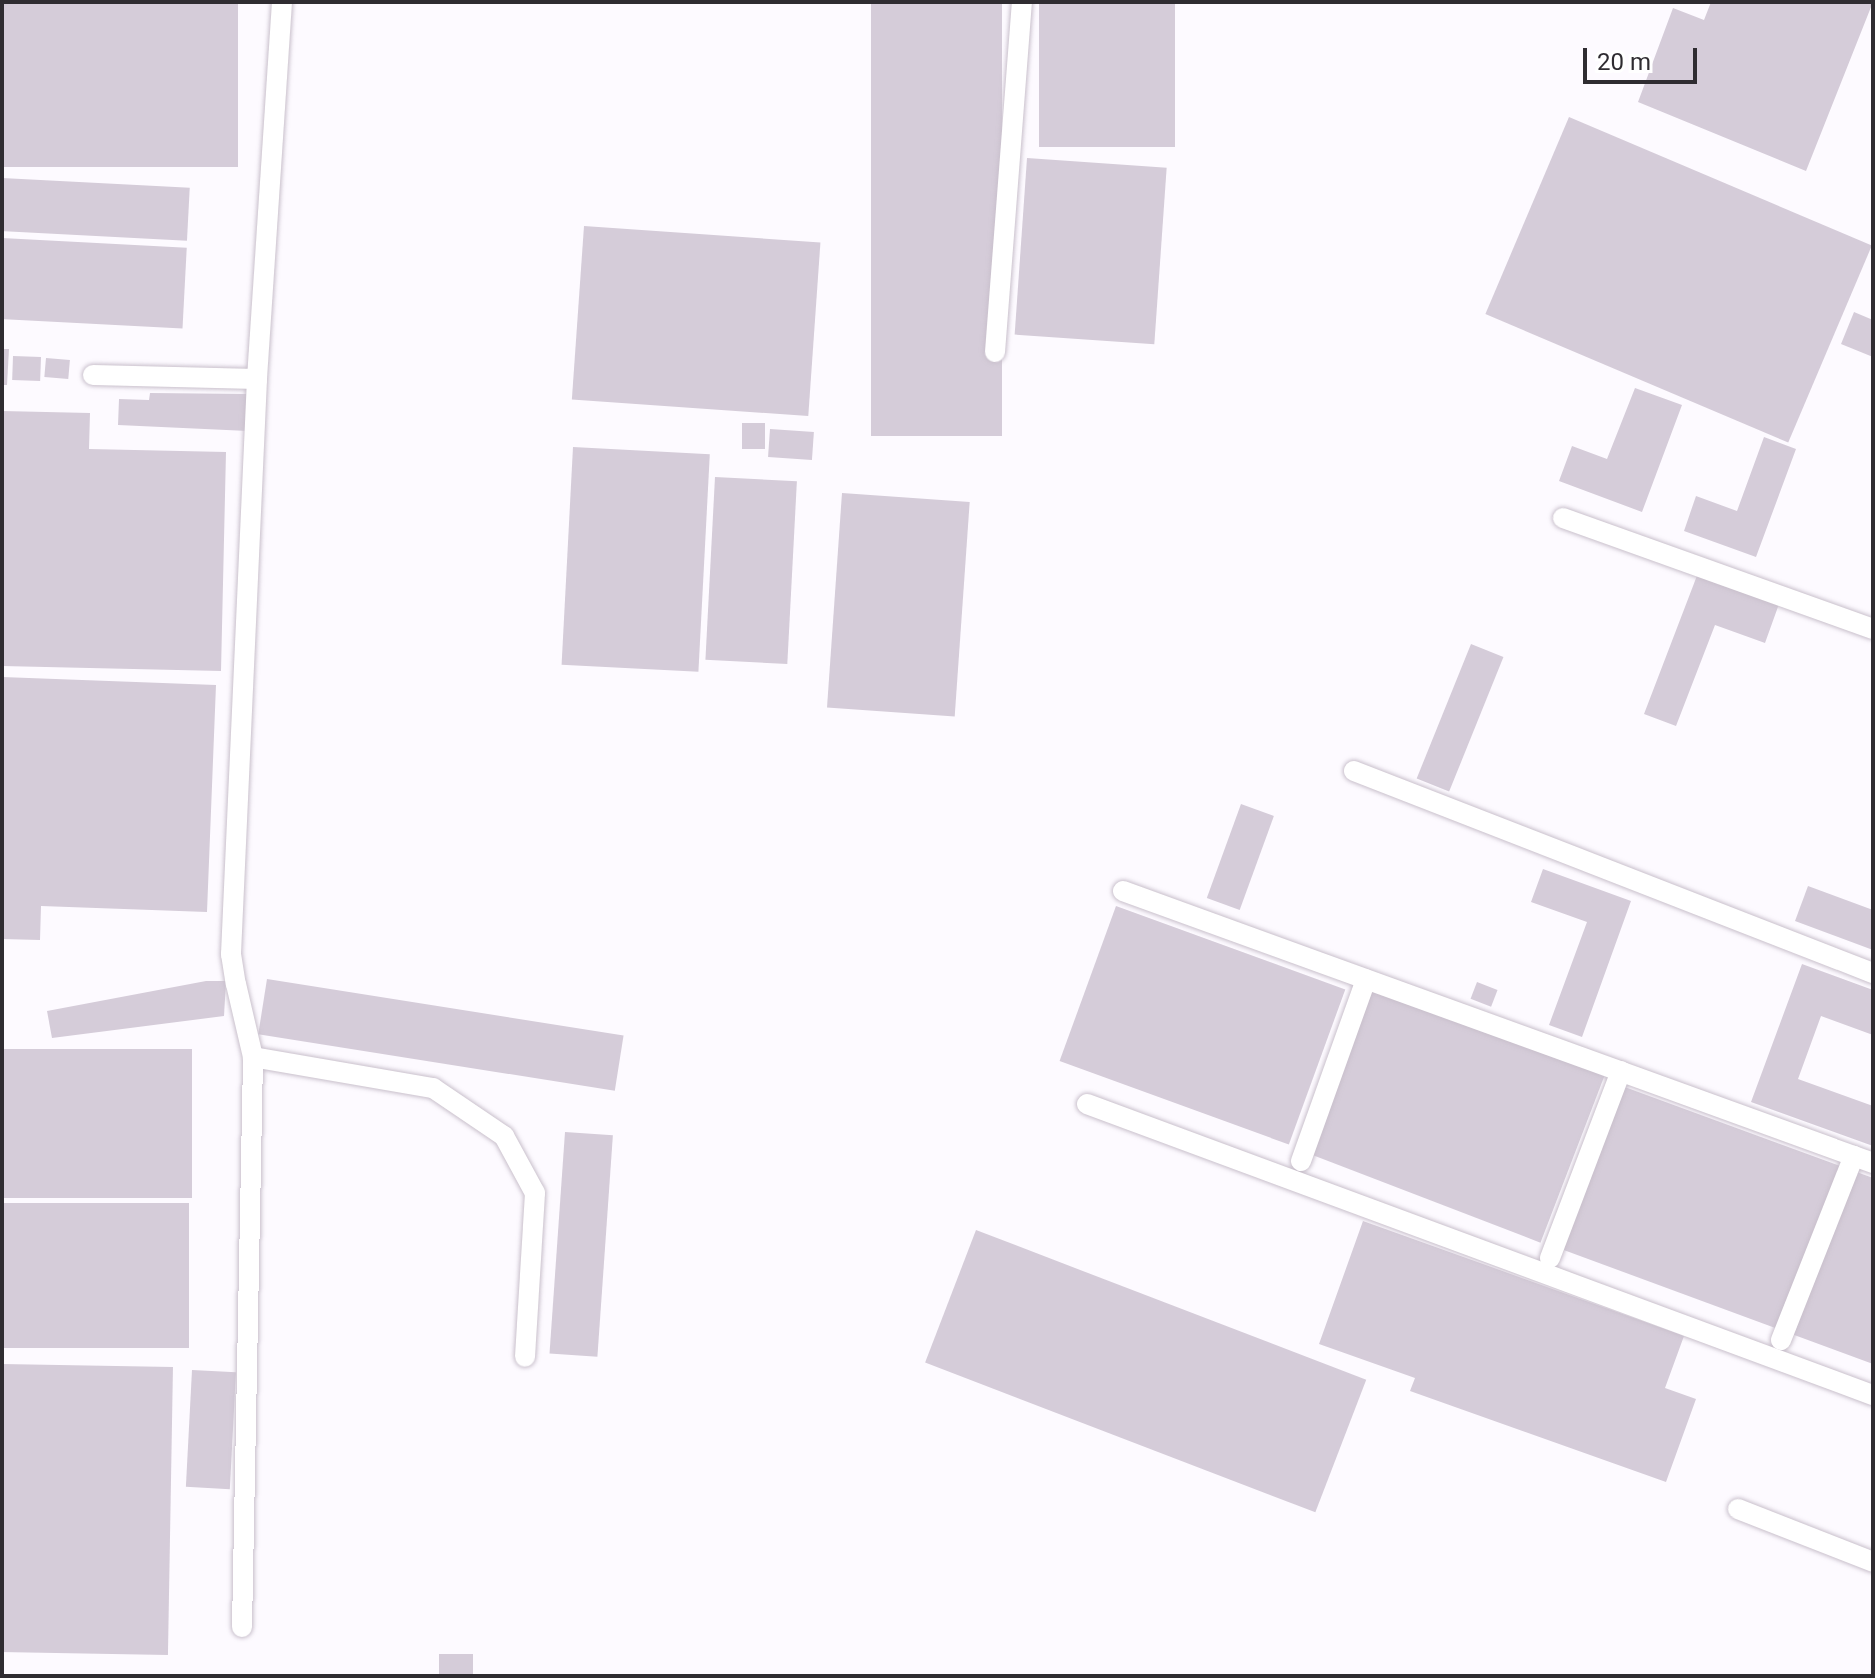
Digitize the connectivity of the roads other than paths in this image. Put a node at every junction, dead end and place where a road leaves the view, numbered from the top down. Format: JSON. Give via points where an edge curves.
{"nodes":[{"id":1,"x":282,"y":2,"type":"edge"},
{"id":2,"x":1022,"y":2,"type":"edge"},
{"id":3,"x":995,"y":352,"type":"dead end"},
{"id":4,"x":93,"y":375,"type":"dead end"},
{"id":5,"x":257,"y":379,"type":"junction"},
{"id":6,"x":1563,"y":518,"type":"dead end"},
{"id":7,"x":1873,"y":629,"type":"edge"},
{"id":8,"x":1354,"y":771,"type":"dead end"},
{"id":9,"x":1123,"y":891,"type":"dead end"},
{"id":10,"x":1873,"y":973,"type":"edge"},
{"id":11,"x":1366,"y":979,"type":"junction"},
{"id":12,"x":253,"y":1057,"type":"junction"},
{"id":13,"x":1621,"y":1071,"type":"junction"},
{"id":14,"x":1087,"y":1104,"type":"dead end"},
{"id":15,"x":1863,"y":1159,"type":"edge"},
{"id":16,"x":1301,"y":1161,"type":"dead end"},
{"id":17,"x":1550,"y":1258,"type":"dead end"},
{"id":18,"x":1781,"y":1340,"type":"dead end"},
{"id":19,"x":525,"y":1357,"type":"dead end"},
{"id":20,"x":1873,"y":1395,"type":"edge"},
{"id":21,"x":1738,"y":1509,"type":"dead end"},
{"id":22,"x":1873,"y":1562,"type":"edge"},
{"id":23,"x":242,"y":1627,"type":"dead end"}],
"edges":[{"from":1,"to":5,"type":"lane"},
{"from":2,"to":3,"type":"lane"},
{"from":4,"to":5,"type":"lane"},
{"from":5,"to":12,"type":"lane","via":[[231,954]]},
{"from":6,"to":7,"type":"lane"},
{"from":8,"to":10,"type":"lane"},
{"from":9,"to":11,"type":"lane"},
{"from":11,"to":13,"type":"lane"},
{"from":11,"to":16,"type":"lane"},
{"from":12,"to":19,"type":"lane","via":[[433,1088],[504,1136],[535,1193]]},
{"from":12,"to":23,"type":"lane"},
{"from":13,"to":15,"type":"lane"},
{"from":13,"to":17,"type":"lane"},
{"from":14,"to":20,"type":"lane"},
{"from":15,"to":18,"type":"lane"},
{"from":21,"to":22,"type":"lane"}]}
